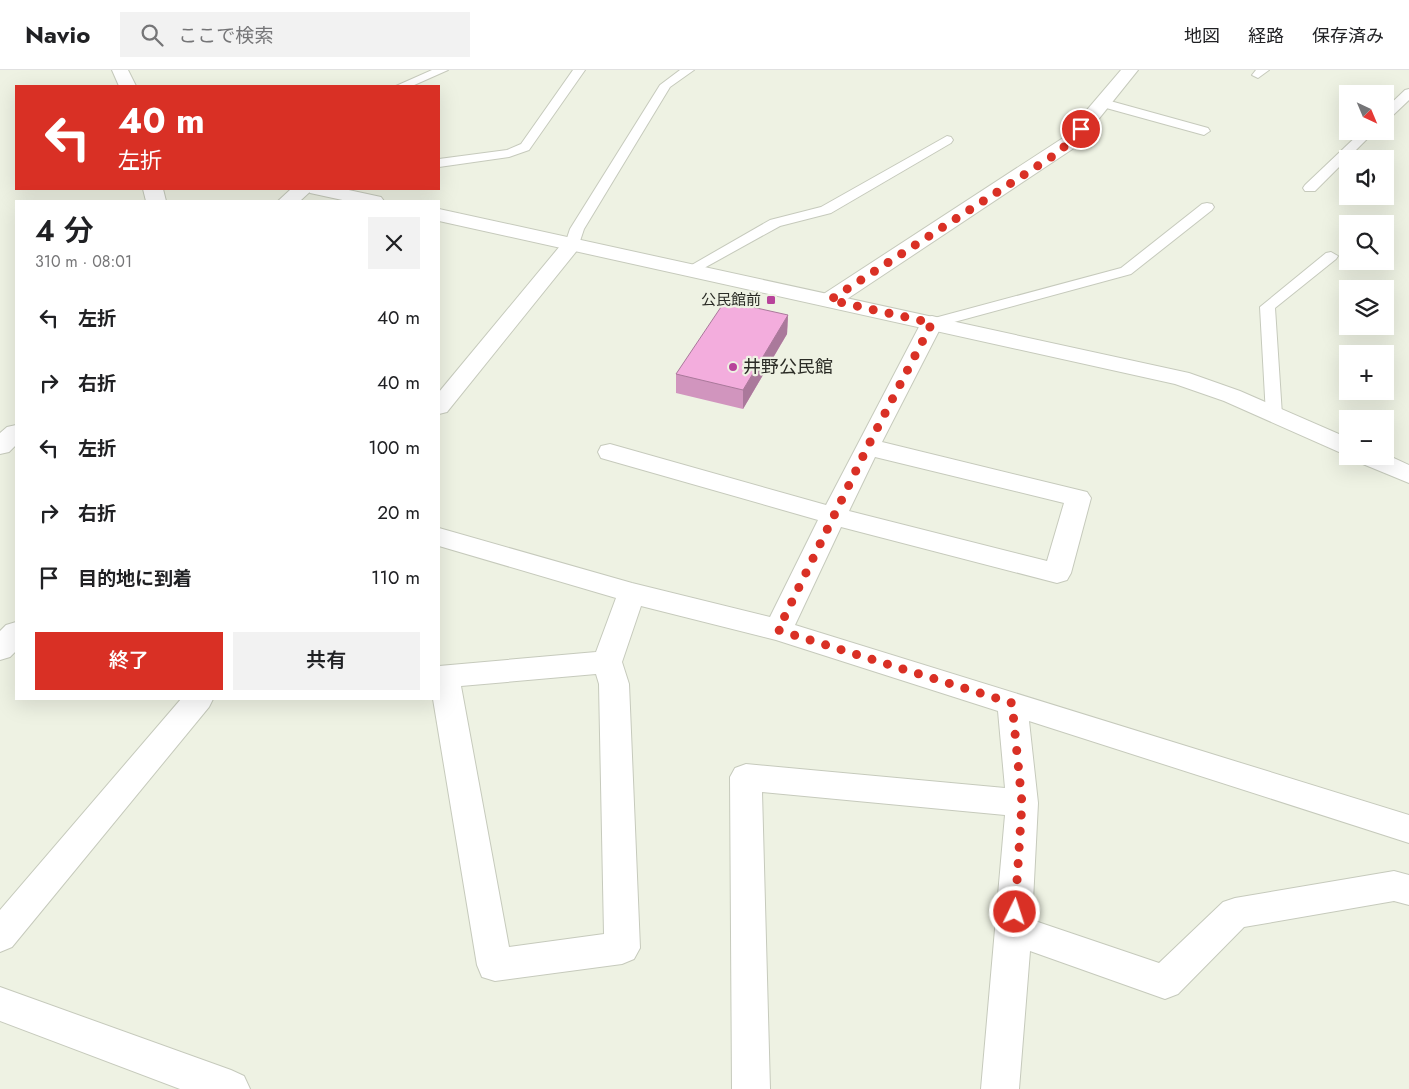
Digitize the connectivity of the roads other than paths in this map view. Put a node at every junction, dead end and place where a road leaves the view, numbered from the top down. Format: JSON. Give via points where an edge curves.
{"nodes":[{"id":1,"x":120,"y":70,"type":"edge"},
{"id":2,"x":442,"y":70,"type":"edge"},
{"id":3,"x":579,"y":70,"type":"edge"},
{"id":4,"x":688,"y":70,"type":"edge"},
{"id":5,"x":1130,"y":70,"type":"edge"},
{"id":6,"x":127,"y":85,"type":"edge"},
{"id":7,"x":404,"y":85,"type":"edge"},
{"id":8,"x":1409,"y":93,"type":"edge"},
{"id":9,"x":1103,"y":103,"type":"junction"},
{"id":10,"x":1394,"y":107,"type":"edge"},
{"id":11,"x":1204,"y":132,"type":"dead end"},
{"id":12,"x":947,"y":140,"type":"dead end"},
{"id":13,"x":1360,"y":140,"type":"edge"},
{"id":14,"x":440,"y":163,"type":"edge"},
{"id":15,"x":1310,"y":188,"type":"dead end"},
{"id":16,"x":302,"y":190,"type":"edge"},
{"id":17,"x":322,"y":190,"type":"edge"},
{"id":18,"x":289,"y":200,"type":"edge"},
{"id":19,"x":369,"y":200,"type":"edge"},
{"id":20,"x":1207,"y":207,"type":"dead end"},
{"id":21,"x":440,"y":215,"type":"edge"},
{"id":22,"x":572,"y":244,"type":"junction"},
{"id":23,"x":1331,"y":256,"type":"dead end"},
{"id":24,"x":690,"y":270,"type":"junction"},
{"id":25,"x":830,"y":300,"type":"junction"},
{"id":26,"x":932,"y":323,"type":"junction"},
{"id":27,"x":440,"y":406,"type":"edge"},
{"id":28,"x":1274,"y":414,"type":"junction"},
{"id":29,"x":15,"y":434,"type":"edge"},
{"id":30,"x":1339,"y":444,"type":"edge"},
{"id":31,"x":0,"y":446,"type":"edge"},
{"id":32,"x":868,"y":446,"type":"junction"},
{"id":33,"x":610,"y":452,"type":"dead end"},
{"id":34,"x":1387,"y":465,"type":"edge"},
{"id":35,"x":1409,"y":475,"type":"edge"},
{"id":36,"x":834,"y":516,"type":"junction"},
{"id":37,"x":440,"y":537,"type":"edge"},
{"id":38,"x":632,"y":593,"type":"junction"},
{"id":39,"x":778,"y":630,"type":"junction"},
{"id":40,"x":15,"y":634,"type":"edge"},
{"id":41,"x":0,"y":649,"type":"edge"},
{"id":42,"x":607,"y":662,"type":"junction"},
{"id":43,"x":197,"y":700,"type":"edge"},
{"id":44,"x":1012,"y":703,"type":"junction"},
{"id":45,"x":1022,"y":803,"type":"junction"},
{"id":46,"x":1409,"y":829,"type":"edge"},
{"id":47,"x":1409,"y":890,"type":"edge"},
{"id":48,"x":1014,"y":930,"type":"junction"},
{"id":49,"x":0,"y":936,"type":"edge"},
{"id":50,"x":0,"y":1004,"type":"edge"},
{"id":51,"x":231,"y":1089,"type":"edge"},
{"id":52,"x":751,"y":1089,"type":"edge"},
{"id":53,"x":1000,"y":1089,"type":"edge"}],
"edges":[{"from":1,"to":6,"type":"street"},
{"from":2,"to":7,"type":"lane"},
{"from":3,"to":14,"type":"lane","via":[[525,148],[510,154]]},
{"from":4,"to":22,"type":"lane","via":[[666,85],[577,229]]},
{"from":5,"to":9,"type":"street"},
{"from":8,"to":10,"type":"lane"},
{"from":9,"to":11,"type":"lane"},
{"from":9,"to":25,"type":"street","via":[[1070,142],[1053,156]]},
{"from":12,"to":24,"type":"lane","via":[[826,210],[775,223]]},
{"from":13,"to":15,"type":"lane"},
{"from":16,"to":18,"type":"street"},
{"from":17,"to":19,"type":"street"},
{"from":20,"to":26,"type":"lane","via":[[1126,271]]},
{"from":21,"to":22,"type":"street"},
{"from":22,"to":24,"type":"street"},
{"from":22,"to":27,"type":"street"},
{"from":23,"to":28,"type":"lane","via":[[1267,307]]},
{"from":24,"to":25,"type":"street"},
{"from":25,"to":26,"type":"street"},
{"from":26,"to":28,"type":"street","via":[[1181,378]]},
{"from":26,"to":32,"type":"street"},
{"from":28,"to":30,"type":"street"},
{"from":29,"to":31,"type":"street"},
{"from":32,"to":36,"type":"street"},
{"from":32,"to":36,"type":"street","via":[[1078,498],[1057,573]]},
{"from":33,"to":36,"type":"street"},
{"from":34,"to":35,"type":"street"},
{"from":36,"to":39,"type":"street"},
{"from":37,"to":38,"type":"street"},
{"from":38,"to":39,"type":"street"},
{"from":38,"to":42,"type":"street"},
{"from":39,"to":44,"type":"street"},
{"from":40,"to":41,"type":"street"},
{"from":42,"to":42,"type":"street","via":[[614,684],[622,948],[495,965],[444,676]]},
{"from":43,"to":49,"type":"street"},
{"from":44,"to":45,"type":"street"},
{"from":44,"to":46,"type":"street"},
{"from":45,"to":48,"type":"street"},
{"from":45,"to":52,"type":"street","via":[[746,778]]},
{"from":47,"to":48,"type":"street","via":[[1394,886],[1235,913],[1165,982]]},
{"from":48,"to":53,"type":"street"},
{"from":50,"to":51,"type":"street"}]}
